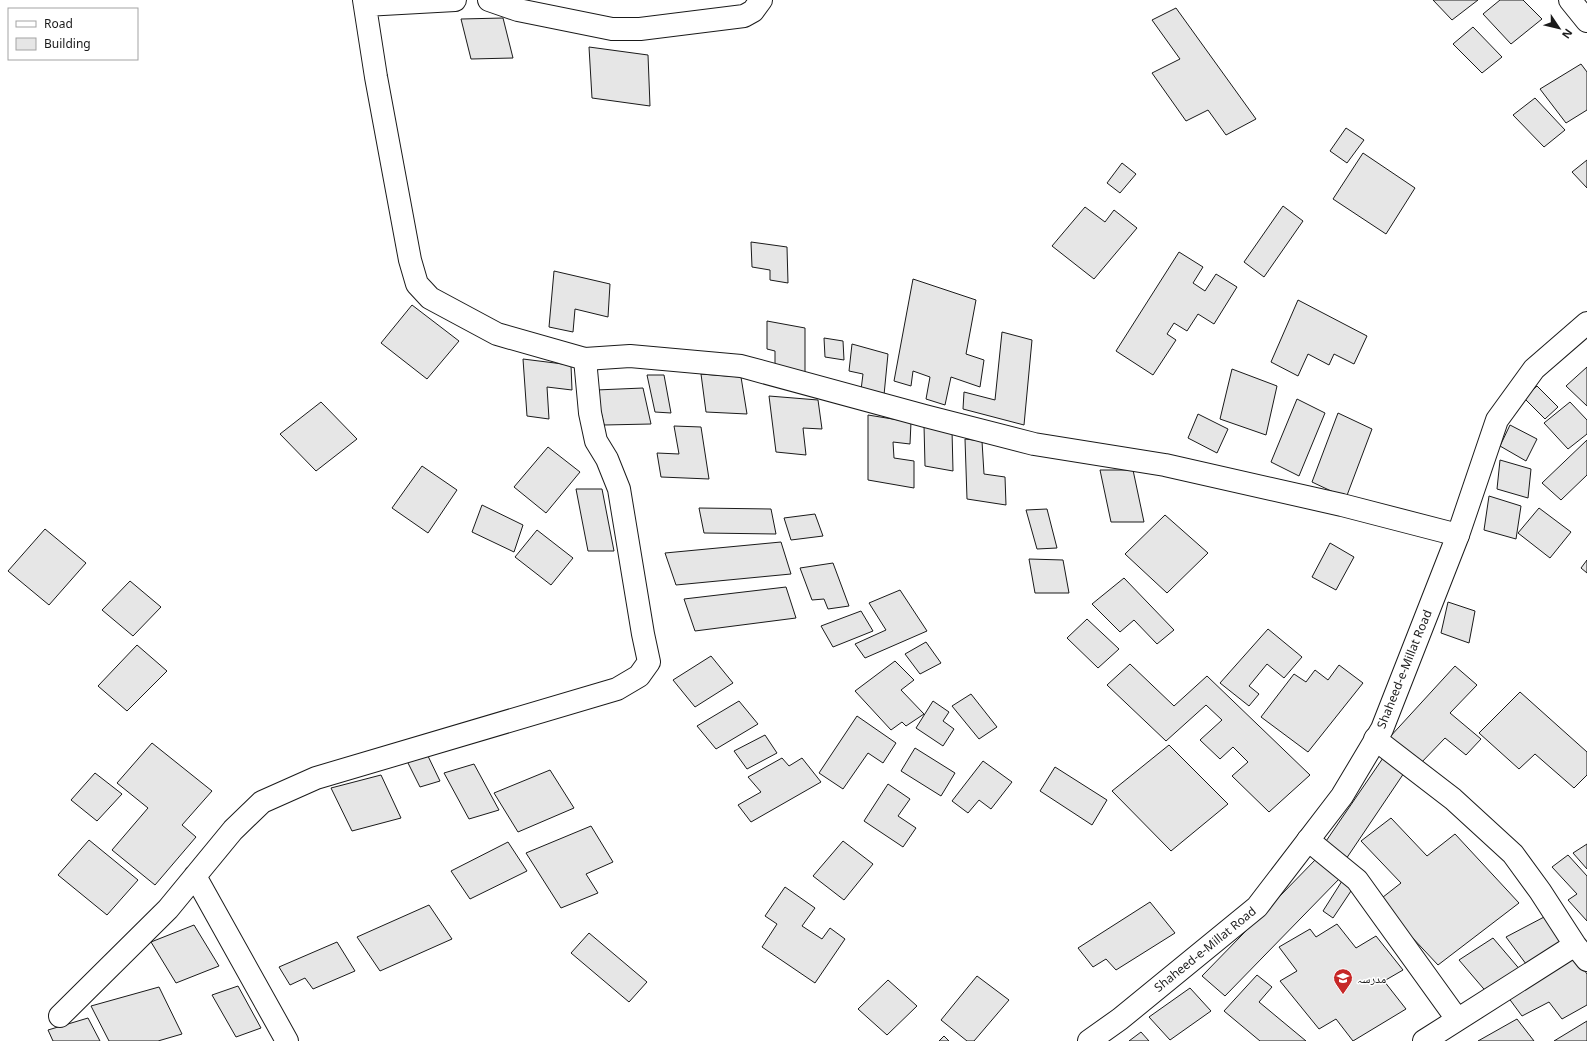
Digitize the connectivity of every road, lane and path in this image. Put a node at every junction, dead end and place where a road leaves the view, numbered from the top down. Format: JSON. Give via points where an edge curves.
{"nodes":[{"id":1,"x":455,"y":0,"type":"edge"},
{"id":2,"x":489,"y":0,"type":"edge"},
{"id":3,"x":761,"y":0,"type":"edge"},
{"id":4,"x":1570,"y":0,"type":"edge"},
{"id":5,"x":365,"y":2,"type":"edge"},
{"id":6,"x":1587,"y":21,"type":"edge"},
{"id":7,"x":1587,"y":322,"type":"edge"},
{"id":8,"x":585,"y":359,"type":"junction"},
{"id":9,"x":1458,"y":534,"type":"junction"},
{"id":10,"x":1375,"y":739,"type":"junction"},
{"id":11,"x":1308,"y":840,"type":"junction"},
{"id":12,"x":195,"y":876,"type":"junction"},
{"id":13,"x":1581,"y":953,"type":"edge"},
{"id":14,"x":60,"y":1016,"type":"dead end"},
{"id":15,"x":1457,"y":1019,"type":"junction"},
{"id":16,"x":287,"y":1041,"type":"edge"},
{"id":17,"x":1089,"y":1041,"type":"edge"},
{"id":18,"x":1424,"y":1041,"type":"edge"}],
"edges":[{"from":1,"to":5,"type":"street"},
{"from":2,"to":3,"type":"street","via":[[518,10],[612,29],[633,29],[744,16],[753,11]]},
{"from":4,"to":6,"type":"street"},
{"from":5,"to":8,"type":"street","via":[[376,77],[410,260],[417,284],[430,298],[497,334]]},
{"from":7,"to":9,"type":"street","name":"Shaheed-e-Millat Road","via":[[1534,369],[1497,420]]},
{"from":8,"to":9,"type":"street","via":[[630,356],[741,366],[1034,444],[1164,465]]},
{"from":8,"to":12,"type":"street","via":[[590,413],[596,441],[607,459],[619,489],[649,662],[639,676],[617,689],[316,778],[262,802],[233,830]]},
{"from":9,"to":10,"type":"street","name":"Shaheed-e-Millat Road","via":[[1382,729]]},
{"from":10,"to":11,"type":"street","name":"Shaheed-e-Millat Road","via":[[1342,796]]},
{"from":10,"to":13,"type":"street","via":[[1453,799],[1513,854]]},
{"from":11,"to":15,"type":"street","via":[[1357,880]]},
{"from":11,"to":17,"type":"street","name":"Shaheed-e-Millat Road","via":[[1256,908],[1120,1019]]},
{"from":12,"to":14,"type":"street","via":[[168,909]]},
{"from":12,"to":16,"type":"street"},
{"from":13,"to":15,"type":"street"},
{"from":15,"to":18,"type":"street"}]}
